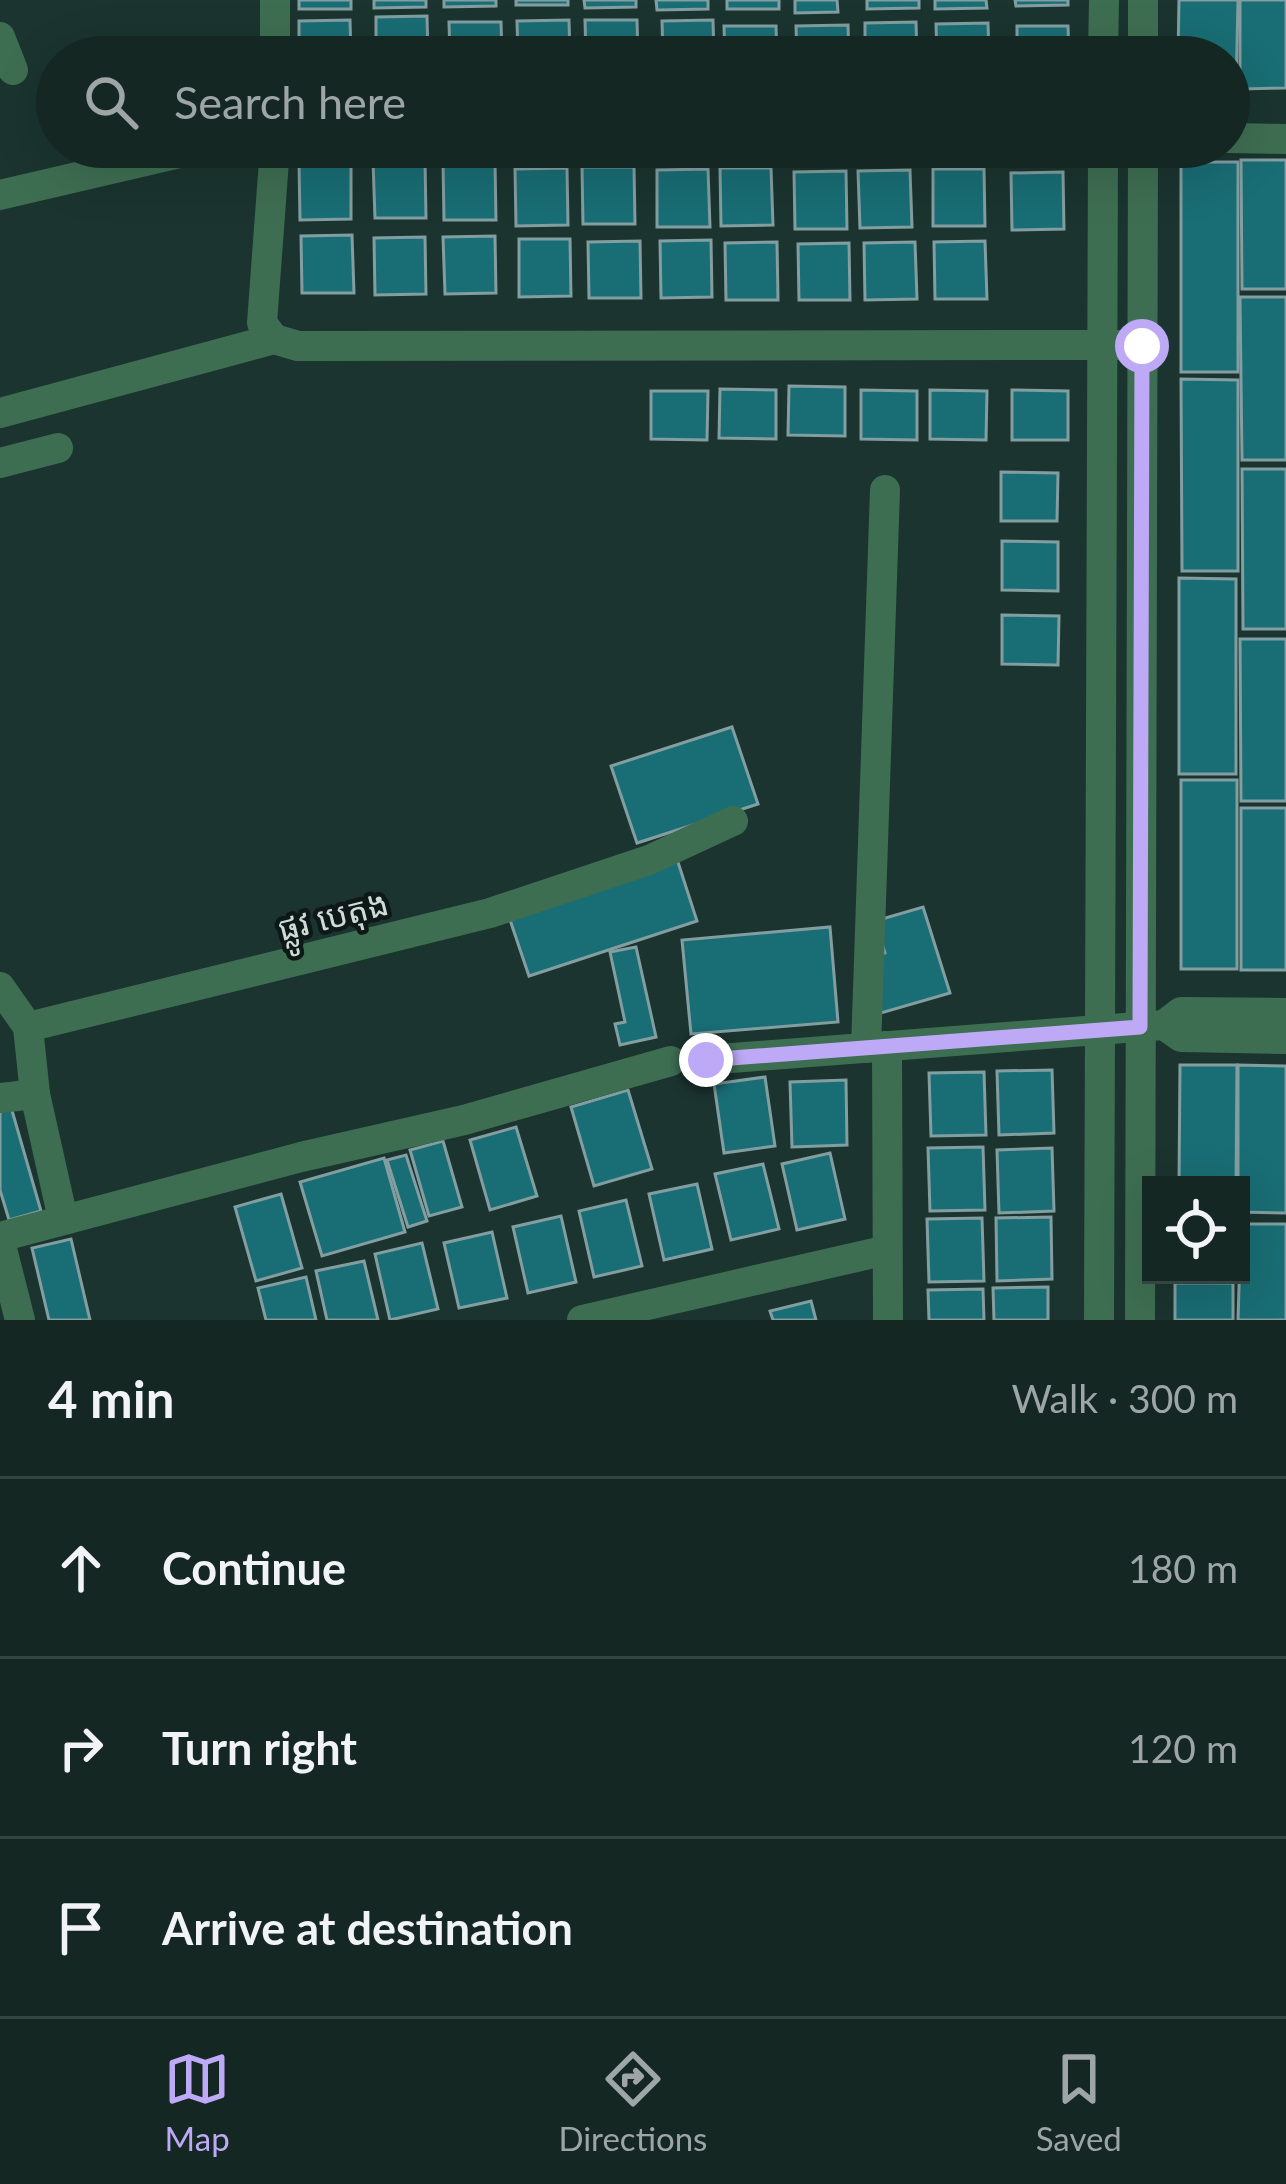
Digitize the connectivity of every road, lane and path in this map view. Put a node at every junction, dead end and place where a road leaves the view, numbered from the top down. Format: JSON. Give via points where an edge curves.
{"nodes":[{"id":1,"x":275,"y":0,"type":"edge"},
{"id":2,"x":1104,"y":0,"type":"edge"},
{"id":3,"x":1143,"y":0,"type":"edge"},
{"id":4,"x":275,"y":36,"type":"edge"},
{"id":5,"x":1103,"y":36,"type":"edge"},
{"id":6,"x":1143,"y":36,"type":"edge"},
{"id":7,"x":0,"y":37,"type":"edge"},
{"id":8,"x":14,"y":70,"type":"edge"},
{"id":9,"x":1250,"y":138,"type":"edge"},
{"id":10,"x":1286,"y":139,"type":"edge"},
{"id":11,"x":118,"y":168,"type":"edge"},
{"id":12,"x":273,"y":168,"type":"edge"},
{"id":13,"x":1103,"y":168,"type":"edge"},
{"id":14,"x":1143,"y":168,"type":"edge"},
{"id":15,"x":0,"y":196,"type":"edge"},
{"id":16,"x":274,"y":338,"type":"junction"},
{"id":17,"x":1102,"y":345,"type":"junction"},
{"id":18,"x":1142,"y":346,"type":"junction"},
{"id":19,"x":0,"y":413,"type":"edge"},
{"id":20,"x":58,"y":448,"type":"dead end"},
{"id":21,"x":0,"y":463,"type":"edge"},
{"id":22,"x":885,"y":490,"type":"dead end"},
{"id":23,"x":1101,"y":684,"type":"junction"},
{"id":24,"x":1141,"y":687,"type":"junction"},
{"id":25,"x":733,"y":821,"type":"dead end"},
{"id":26,"x":0,"y":988,"type":"edge"},
{"id":27,"x":1286,"y":1013,"type":"edge"},
{"id":28,"x":1152,"y":1026,"type":"junction"},
{"id":29,"x":28,"y":1027,"type":"junction"},
{"id":30,"x":1100,"y":1030,"type":"junction"},
{"id":31,"x":1286,"y":1039,"type":"edge"},
{"id":32,"x":877,"y":1047,"type":"junction"},
{"id":33,"x":706,"y":1060,"type":"dead end"},
{"id":34,"x":671,"y":1061,"type":"dead end"},
{"id":35,"x":35,"y":1094,"type":"junction"},
{"id":36,"x":0,"y":1098,"type":"edge"},
{"id":37,"x":63,"y":1219,"type":"junction"},
{"id":38,"x":0,"y":1239,"type":"edge"},
{"id":39,"x":887,"y":1250,"type":"junction"},
{"id":40,"x":20,"y":1320,"type":"edge"},
{"id":41,"x":582,"y":1320,"type":"edge"},
{"id":42,"x":887,"y":1320,"type":"edge"},
{"id":43,"x":1099,"y":1320,"type":"edge"},
{"id":44,"x":1139,"y":1320,"type":"edge"}],
"edges":[{"from":1,"to":4,"type":"street"},
{"from":2,"to":5,"type":"street"},
{"from":3,"to":6,"type":"street"},
{"from":7,"to":8,"type":"street"},
{"from":9,"to":10,"type":"street"},
{"from":11,"to":15,"type":"street"},
{"from":12,"to":16,"type":"street","via":[[262,323]]},
{"from":13,"to":17,"type":"street"},
{"from":14,"to":18,"type":"street"},
{"from":16,"to":17,"type":"street","via":[[298,346]]},
{"from":16,"to":19,"type":"street"},
{"from":17,"to":18,"type":"street"},
{"from":17,"to":23,"type":"street"},
{"from":18,"to":24,"type":"street"},
{"from":20,"to":21,"type":"street"},
{"from":22,"to":32,"type":"street"},
{"from":23,"to":24,"type":"street"},
{"from":23,"to":30,"type":"street"},
{"from":24,"to":28,"type":"street"},
{"from":25,"to":29,"type":"street","name":"ផ្លូវ បេតុង","via":[[649,860],[490,914]]},
{"from":26,"to":29,"type":"street"},
{"from":27,"to":28,"type":"street","via":[[1181,1012]]},
{"from":28,"to":30,"type":"street"},
{"from":28,"to":31,"type":"street","via":[[1181,1037]]},
{"from":28,"to":44,"type":"street"},
{"from":29,"to":35,"type":"street"},
{"from":30,"to":32,"type":"street"},
{"from":30,"to":43,"type":"street"},
{"from":32,"to":33,"type":"street"},
{"from":32,"to":39,"type":"street"},
{"from":34,"to":37,"type":"street"},
{"from":35,"to":36,"type":"street"},
{"from":35,"to":37,"type":"street"},
{"from":37,"to":38,"type":"street"},
{"from":38,"to":40,"type":"street"},
{"from":39,"to":41,"type":"street"},
{"from":39,"to":42,"type":"street"}]}
